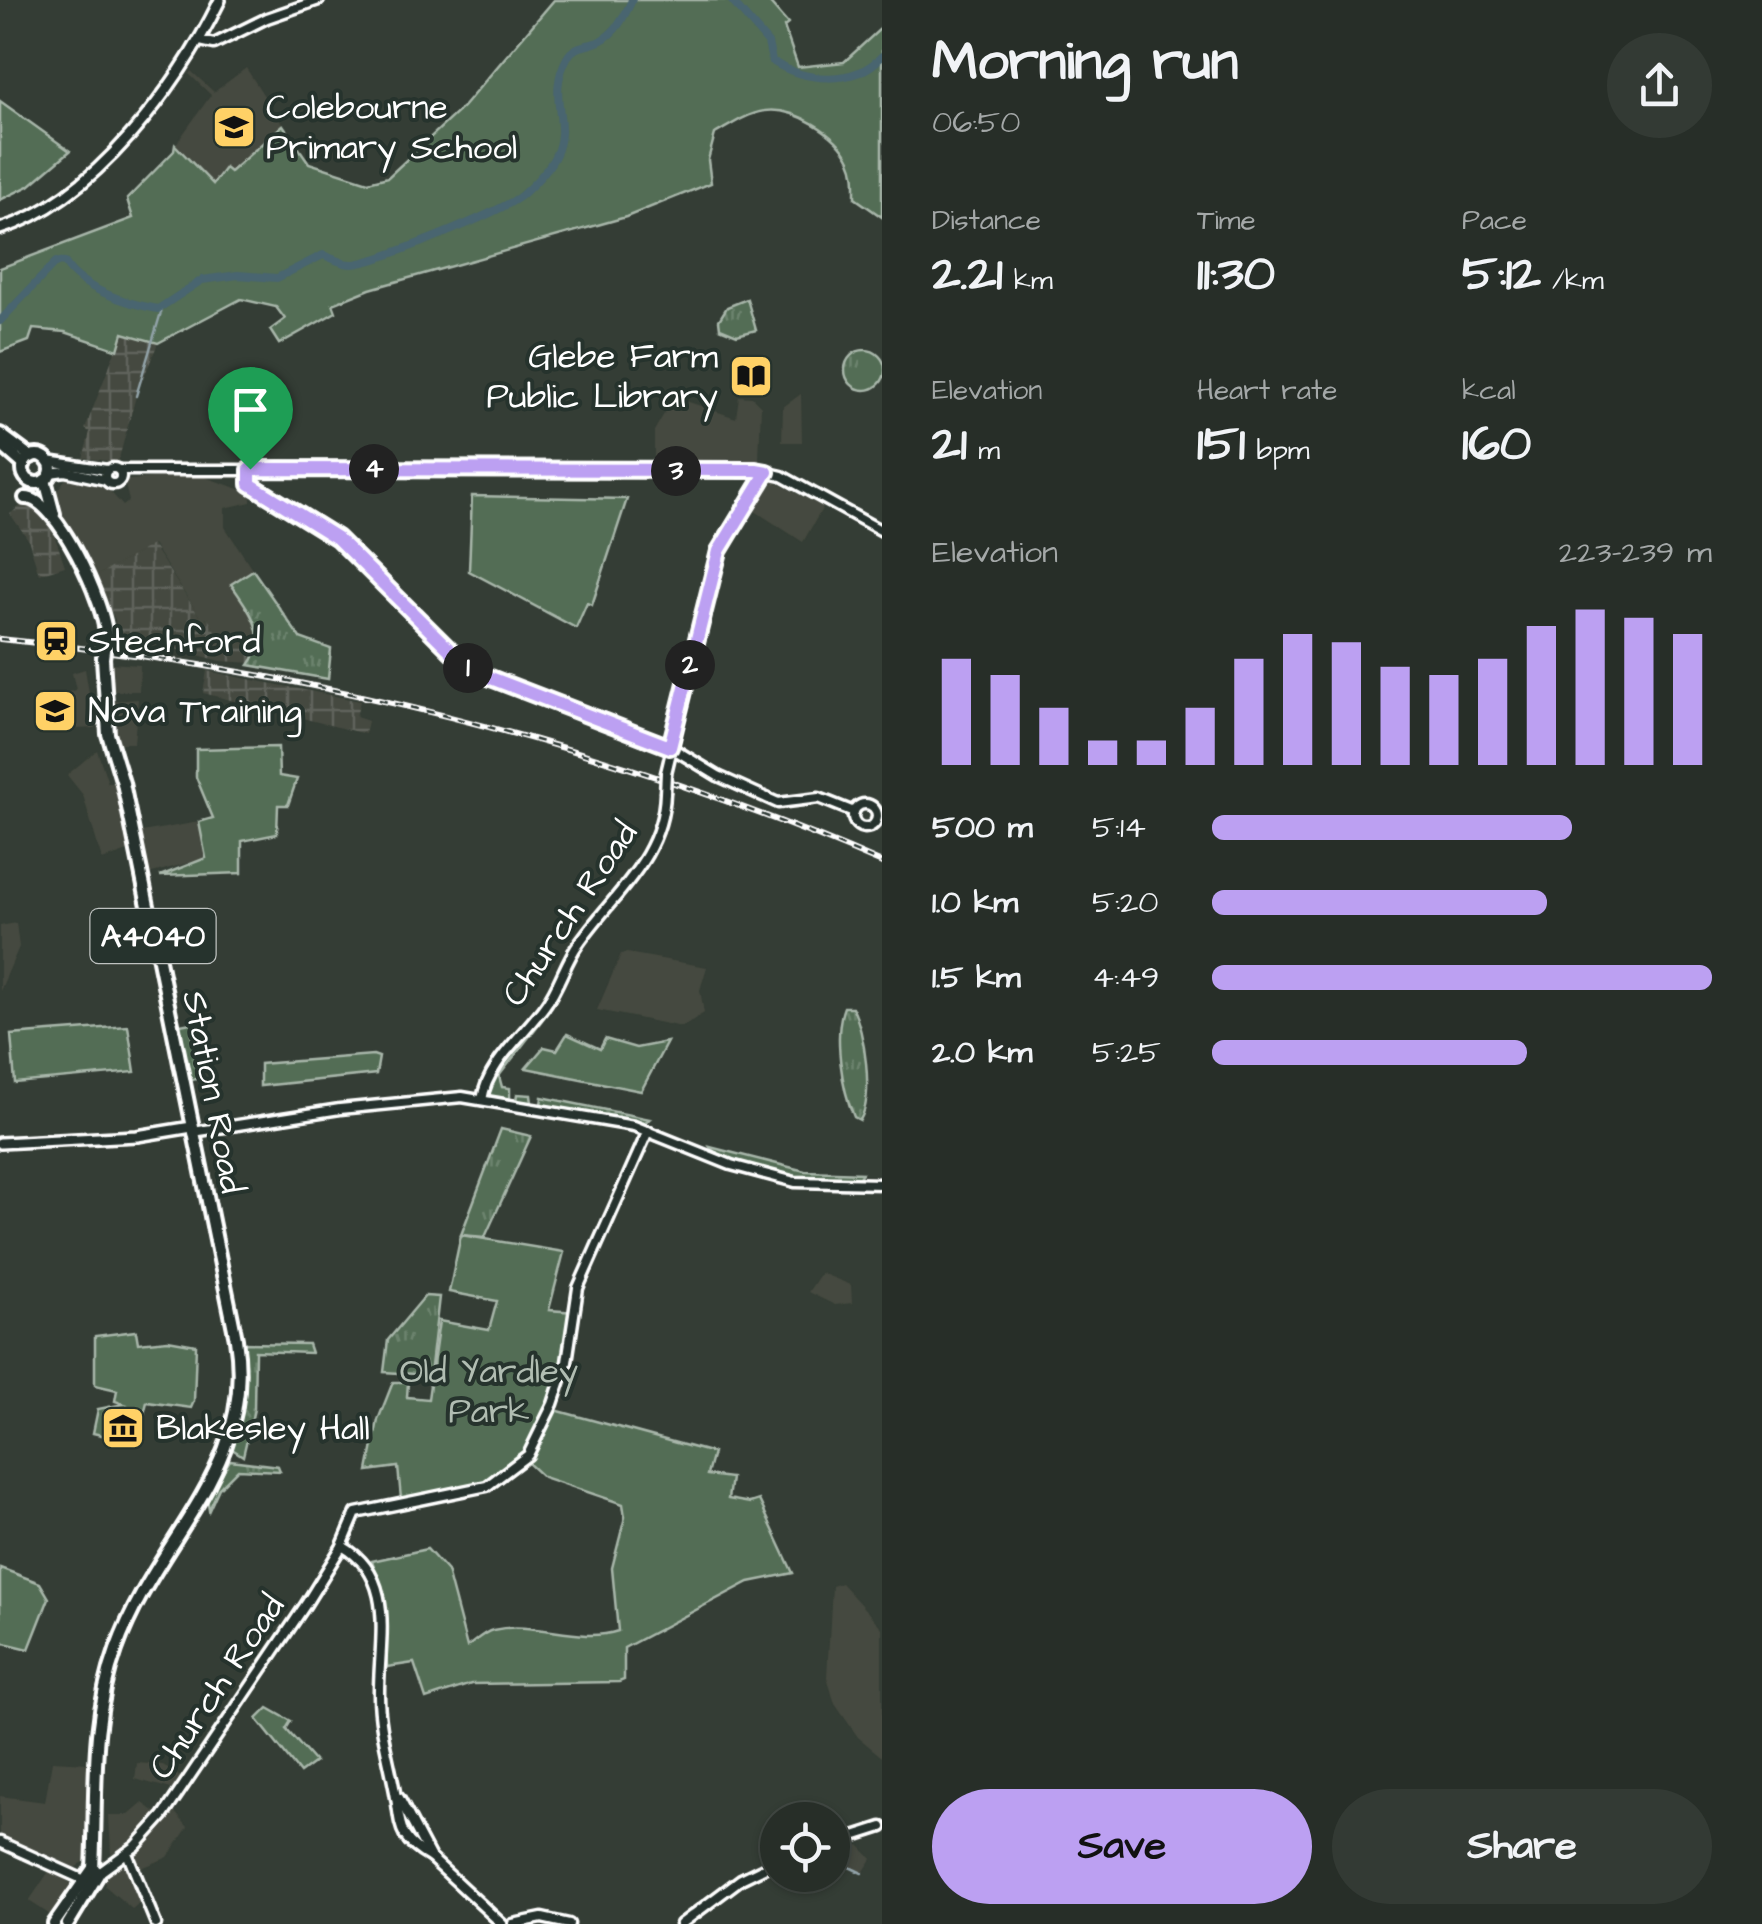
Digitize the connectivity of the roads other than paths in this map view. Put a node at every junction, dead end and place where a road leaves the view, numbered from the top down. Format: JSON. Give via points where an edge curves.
{"nodes":[{"id":1,"x":220,"y":0,"type":"edge"},
{"id":2,"x":319,"y":0,"type":"edge"},
{"id":3,"x":200,"y":41,"type":"junction"},
{"id":4,"x":0,"y":229,"type":"edge"},
{"id":5,"x":0,"y":434,"type":"edge"},
{"id":6,"x":4,"y":448,"type":"edge"},
{"id":7,"x":27,"y":461,"type":"junction"},
{"id":8,"x":250,"y":469,"type":"junction"},
{"id":9,"x":767,"y":472,"type":"junction"},
{"id":10,"x":44,"y":474,"type":"junction"},
{"id":11,"x":120,"y":474,"type":"junction"},
{"id":12,"x":106,"y":475,"type":"junction"},
{"id":13,"x":25,"y":498,"type":"dead end"},
{"id":14,"x":51,"y":511,"type":"junction"},
{"id":15,"x":882,"y":532,"type":"edge"},
{"id":16,"x":670,"y":747,"type":"junction"},
{"id":17,"x":854,"y":812,"type":"junction"},
{"id":18,"x":880,"y":818,"type":"edge"},
{"id":19,"x":477,"y":1099,"type":"junction"},
{"id":20,"x":192,"y":1129,"type":"junction"},
{"id":21,"x":648,"y":1131,"type":"junction"},
{"id":22,"x":137,"y":1136,"type":"junction"},
{"id":23,"x":0,"y":1146,"type":"edge"},
{"id":24,"x":882,"y":1184,"type":"edge"},
{"id":25,"x":342,"y":1546,"type":"junction"},
{"id":26,"x":882,"y":1827,"type":"edge"},
{"id":27,"x":850,"y":1837,"type":"edge"},
{"id":28,"x":0,"y":1842,"type":"edge"},
{"id":29,"x":127,"y":1853,"type":"junction"},
{"id":30,"x":760,"y":1870,"type":"edge"},
{"id":31,"x":96,"y":1871,"type":"junction"},
{"id":32,"x":85,"y":1884,"type":"junction"},
{"id":33,"x":54,"y":1924,"type":"edge"},
{"id":34,"x":68,"y":1924,"type":"edge"},
{"id":35,"x":156,"y":1924,"type":"edge"},
{"id":36,"x":502,"y":1924,"type":"edge"},
{"id":37,"x":513,"y":1924,"type":"edge"},
{"id":38,"x":569,"y":1924,"type":"edge"},
{"id":39,"x":681,"y":1924,"type":"edge"}],
"edges":[{"from":1,"to":3,"type":"main road"},
{"from":2,"to":3,"type":"street","via":[[214,44]]},
{"from":3,"to":4,"type":"main road","via":[[160,102],[102,160],[47,208]]},
{"from":5,"to":7,"type":"main road"},
{"from":6,"to":7,"type":"main road"},
{"from":7,"to":10,"type":"main road"},
{"from":7,"to":10,"type":"main road","via":[[25,476]]},
{"from":8,"to":9,"type":"street"},
{"from":8,"to":11,"type":"street"},
{"from":8,"to":16,"type":"street","via":[[250,484],[337,538],[470,670]]},
{"from":9,"to":15,"type":"street"},
{"from":9,"to":16,"type":"street","name":"Church Road","via":[[719,551]]},
{"from":10,"to":12,"type":"street"},
{"from":10,"to":14,"type":"main road","number":"A4040"},
{"from":11,"to":12,"type":"street"},
{"from":11,"to":12,"type":"street","via":[[116,484]]},
{"from":13,"to":14,"type":"main road"},
{"from":14,"to":20,"type":"main road","name":"Station Road","number":"A4040","bridge":true,"via":[[104,620],[108,734]]},
{"from":16,"to":17,"type":"street","via":[[778,803],[819,798]]},
{"from":16,"to":19,"type":"street","name":"Church Road","bridge":true,"via":[[662,829],[649,855],[578,944],[546,1004]]},
{"from":17,"to":18,"type":"street","via":[[868,804]]},
{"from":17,"to":18,"type":"street","via":[[862,828]]},
{"from":19,"to":20,"type":"street","via":[[421,1099]]},
{"from":19,"to":21,"type":"street"},
{"from":20,"to":22,"type":"main road"},
{"from":20,"to":22,"type":"main road"},
{"from":20,"to":31,"type":"main road","name":"Station Road","number":"A4040","via":[[238,1351],[234,1418],[216,1476],[154,1566],[110,1668],[95,1746]]},
{"from":21,"to":24,"type":"street","via":[[795,1182]]},
{"from":21,"to":25,"type":"street","name":"Church Road","via":[[578,1288],[564,1372],[528,1455],[488,1486],[356,1513]]},
{"from":22,"to":23,"type":"main road"},
{"from":25,"to":29,"type":"street","name":"Church Road","via":[[163,1816]]},
{"from":25,"to":36,"type":"street","via":[[370,1568],[378,1591],[381,1725],[403,1837]]},
{"from":26,"to":27,"type":"street"},
{"from":28,"to":32,"type":"street"},
{"from":29,"to":31,"type":"street","name":"Church Road"},
{"from":29,"to":35,"type":"street"},
{"from":30,"to":39,"type":"street"},
{"from":31,"to":32,"type":"main road","name":"Church Road"},
{"from":32,"to":33,"type":"main road","name":"Church Road"},
{"from":32,"to":34,"type":"main road","name":"Church Road"},
{"from":37,"to":38,"type":"street","via":[[542,1918]]}]}
